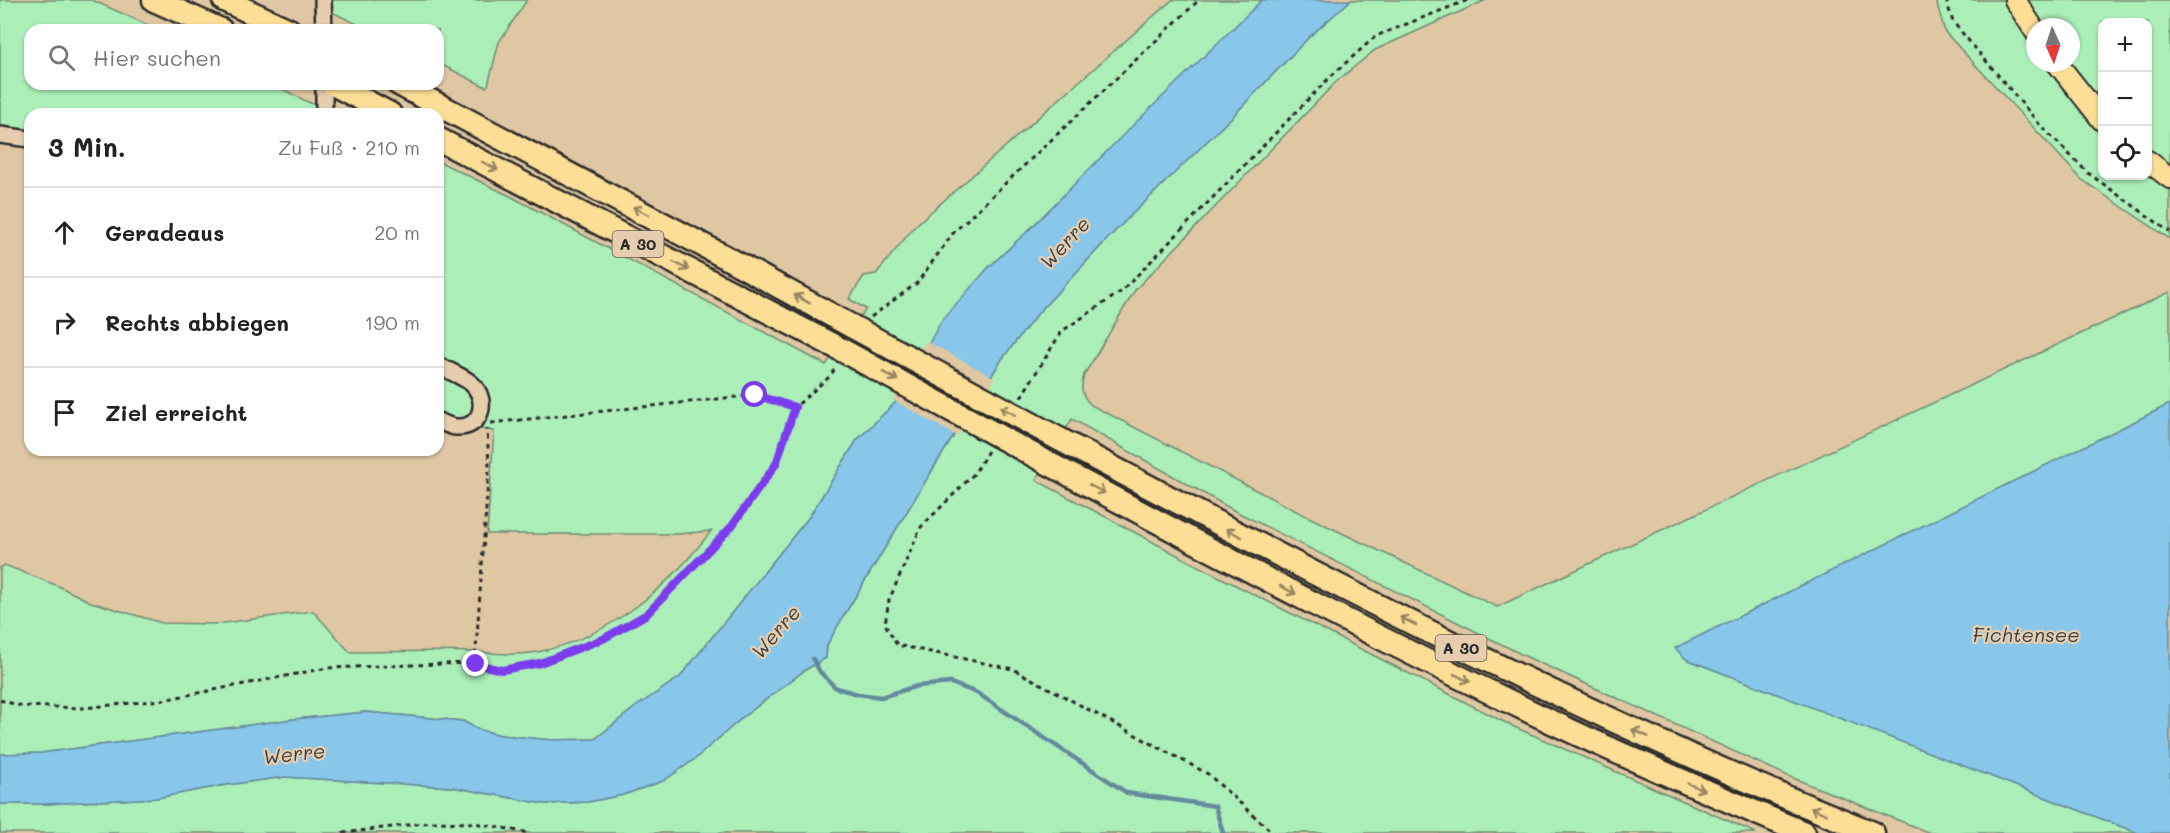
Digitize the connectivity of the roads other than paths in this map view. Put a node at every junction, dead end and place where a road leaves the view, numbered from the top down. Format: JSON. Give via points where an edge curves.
{"nodes":[{"id":1,"x":154,"y":0,"type":"edge"},
{"id":2,"x":224,"y":0,"type":"edge"},
{"id":3,"x":323,"y":0,"type":"edge"},
{"id":4,"x":2015,"y":0,"type":"edge"},
{"id":5,"x":2027,"y":18,"type":"edge"},
{"id":6,"x":207,"y":24,"type":"edge"},
{"id":7,"x":276,"y":24,"type":"edge"},
{"id":8,"x":324,"y":24,"type":"edge"},
{"id":9,"x":2064,"y":72,"type":"edge"},
{"id":10,"x":324,"y":90,"type":"edge"},
{"id":11,"x":344,"y":90,"type":"edge"},
{"id":12,"x":410,"y":90,"type":"edge"},
{"id":13,"x":324,"y":108,"type":"edge"},
{"id":14,"x":379,"y":108,"type":"edge"},
{"id":15,"x":2098,"y":114,"type":"edge"},
{"id":16,"x":0,"y":135,"type":"edge"},
{"id":17,"x":24,"y":138,"type":"edge"},
{"id":18,"x":444,"y":142,"type":"edge"},
{"id":19,"x":2152,"y":164,"type":"edge"},
{"id":20,"x":2170,"y":178,"type":"edge"},
{"id":21,"x":444,"y":368,"type":"edge"},
{"id":22,"x":444,"y":423,"type":"edge"},
{"id":23,"x":1804,"y":833,"type":"edge"},
{"id":24,"x":1873,"y":833,"type":"edge"}],
"edges":[{"from":1,"to":6,"type":"highway"},
{"from":2,"to":7,"type":"highway"},
{"from":3,"to":8,"type":"street"},
{"from":4,"to":5,"type":"main road"},
{"from":9,"to":15,"type":"main road"},
{"from":10,"to":13,"type":"street"},
{"from":11,"to":14,"type":"highway"},
{"from":24,"to":12,"type":"highway","number":"A 30","one_way":true,"bridge":true,"via":[[1566,699],[1254,543]]},
{"from":16,"to":17,"type":"street"},
{"from":18,"to":23,"type":"highway","number":"A 30","one_way":true,"bridge":true,"via":[[838,348],[1246,569],[1593,741]]},
{"from":19,"to":20,"type":"main road"},
{"from":21,"to":22,"type":"street","via":[[471,382],[482,408],[475,422],[467,426]]}]}
